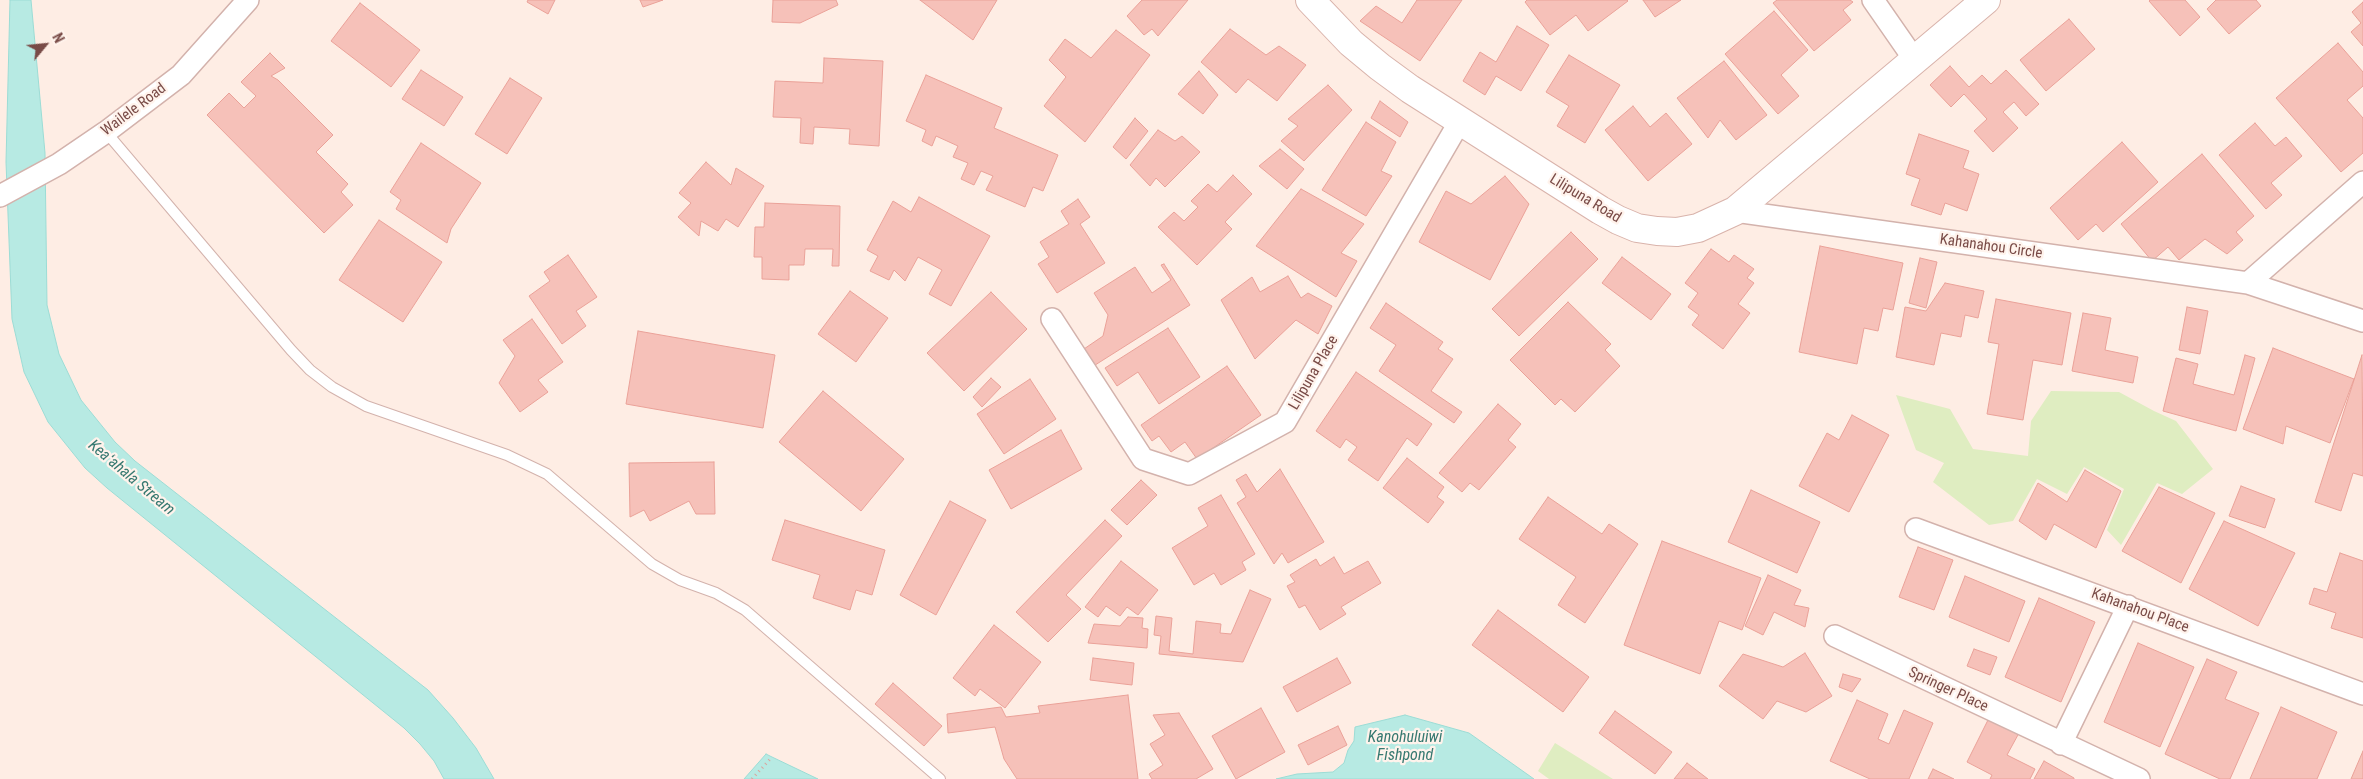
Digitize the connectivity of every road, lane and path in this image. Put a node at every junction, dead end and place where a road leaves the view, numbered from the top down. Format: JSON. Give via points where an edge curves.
{"nodes":[{"id":1,"x":248,"y":0,"type":"edge"},
{"id":2,"x":1310,"y":0,"type":"edge"},
{"id":3,"x":1873,"y":0,"type":"edge"},
{"id":4,"x":1986,"y":0,"type":"edge"},
{"id":5,"x":1914,"y":59,"type":"junction"},
{"id":6,"x":1460,"y":121,"type":"junction"},
{"id":7,"x":106,"y":132,"type":"junction"},
{"id":8,"x":2363,"y":182,"type":"edge"},
{"id":9,"x":0,"y":196,"type":"edge"},
{"id":10,"x":1735,"y":211,"type":"junction"},
{"id":11,"x":2248,"y":283,"type":"junction"},
{"id":12,"x":1052,"y":319,"type":"dead end"},
{"id":13,"x":2363,"y":321,"type":"edge"},
{"id":14,"x":1916,"y":529,"type":"dead end"},
{"id":15,"x":2128,"y":606,"type":"junction"},
{"id":16,"x":1835,"y":636,"type":"dead end"},
{"id":17,"x":2363,"y":694,"type":"edge"},
{"id":18,"x":2062,"y":744,"type":"junction"},
{"id":19,"x":772,"y":757,"type":"dead end"},
{"id":20,"x":752,"y":779,"type":"edge"},
{"id":21,"x":940,"y":779,"type":"edge"},
{"id":22,"x":2139,"y":779,"type":"edge"}],
"edges":[{"from":1,"to":7,"type":"street","name":"Wailele Road","via":[[181,75]]},
{"from":2,"to":6,"type":"street","name":"Lilipuna Road","via":[[1351,43],[1380,67]]},
{"from":3,"to":5,"type":"street"},
{"from":4,"to":5,"type":"street","name":"Lilipuna Road"},
{"from":5,"to":10,"type":"street","name":"Lilipuna Road"},
{"from":6,"to":10,"type":"street","name":"Lilipuna Road","via":[[1600,210],[1637,228],[1657,232],[1698,228]]},
{"from":6,"to":12,"type":"street","name":"Lilipuna Place","via":[[1286,422],[1189,474],[1143,459]]},
{"from":7,"to":9,"type":"street","name":"Wailele Road","via":[[59,164]]},
{"from":7,"to":21,"type":"lane","via":[[310,370],[366,406],[507,455],[547,474],[652,564],[745,610]]},
{"from":8,"to":11,"type":"street"},
{"from":10,"to":11,"type":"street","name":"Kahanahou Circle"},
{"from":11,"to":13,"type":"street","name":"Kahanahou Circle"},
{"from":14,"to":15,"type":"street","name":"Kahanahou Place"},
{"from":15,"to":17,"type":"street","name":"Kahanahou Place"},
{"from":15,"to":18,"type":"street"},
{"from":16,"to":18,"type":"street","name":"Springer Place"},
{"from":18,"to":22,"type":"street","name":"Springer Place"},
{"from":19,"to":20,"type":"path"}]}
